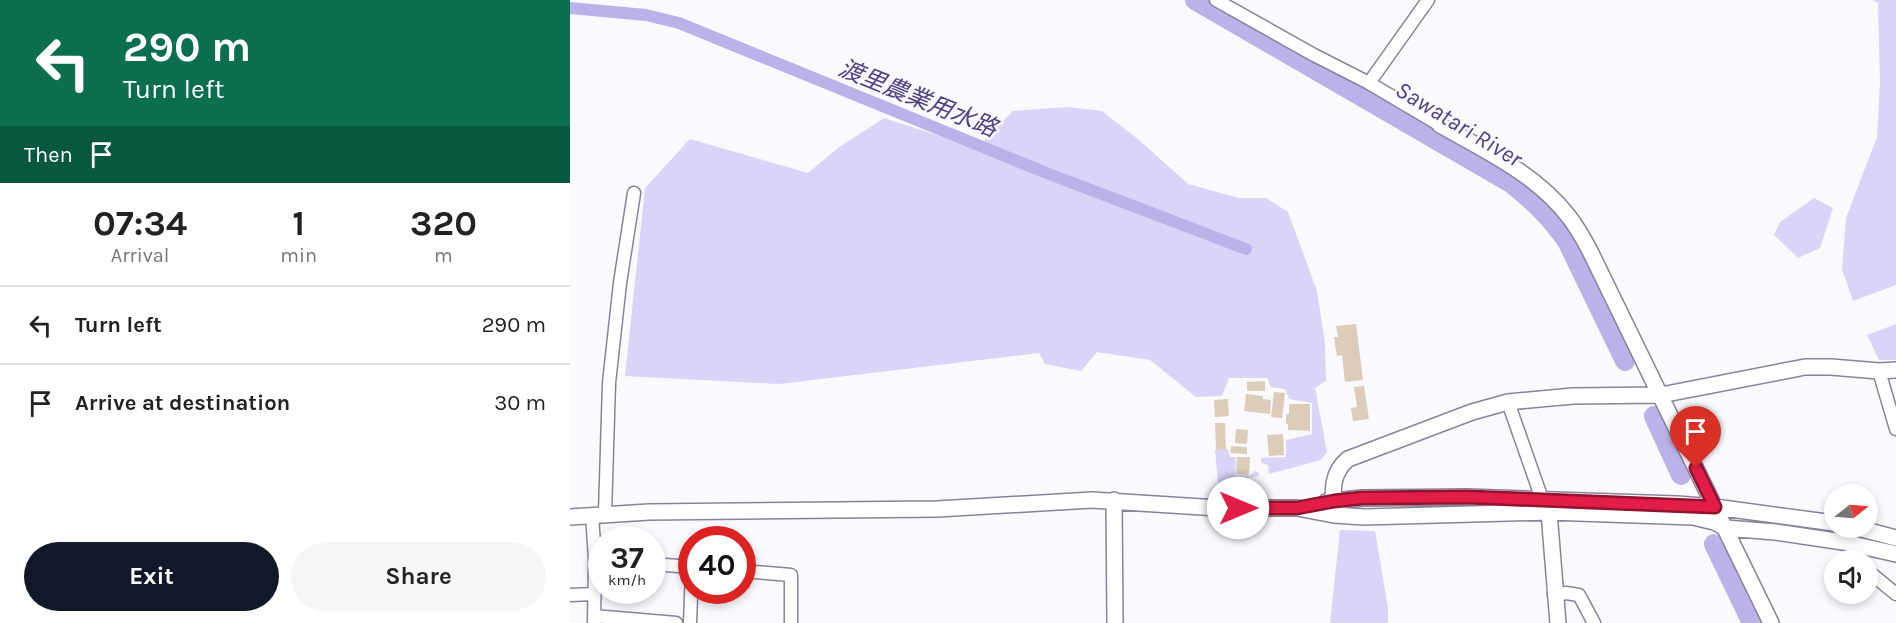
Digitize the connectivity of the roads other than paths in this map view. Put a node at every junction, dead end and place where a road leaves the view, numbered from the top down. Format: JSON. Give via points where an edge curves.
{"nodes":[{"id":1,"x":1216,"y":0,"type":"edge"},
{"id":2,"x":1428,"y":0,"type":"edge"},
{"id":3,"x":1370,"y":83,"type":"junction"},
{"id":4,"x":1440,"y":125,"type":"joint"},
{"id":5,"x":634,"y":193,"type":"dead end"},
{"id":6,"x":1896,"y":370,"type":"edge"},
{"id":7,"x":1879,"y":372,"type":"junction"},
{"id":8,"x":1661,"y":395,"type":"junction"},
{"id":9,"x":1508,"y":402,"type":"junction"},
{"id":10,"x":1896,"y":429,"type":"edge"},
{"id":11,"x":1114,"y":500,"type":"junction"},
{"id":12,"x":1546,"y":506,"type":"junction"},
{"id":13,"x":1715,"y":507,"type":"junction"},
{"id":14,"x":1334,"y":508,"type":"junction"},
{"id":15,"x":599,"y":514,"type":"junction"},
{"id":16,"x":570,"y":517,"type":"edge"},
{"id":17,"x":1824,"y":522,"type":"edge"},
{"id":18,"x":599,"y":526,"type":"edge"},
{"id":19,"x":1726,"y":528,"type":"junction"},
{"id":20,"x":1878,"y":533,"type":"edge"},
{"id":21,"x":1896,"y":538,"type":"edge"},
{"id":22,"x":1853,"y":544,"type":"junction"},
{"id":23,"x":1855,"y":550,"type":"edge"},
{"id":24,"x":1896,"y":554,"type":"edge"},
{"id":25,"x":756,"y":572,"type":"edge"},
{"id":26,"x":1878,"y":579,"type":"edge"},
{"id":27,"x":588,"y":594,"type":"edge"},
{"id":28,"x":1896,"y":594,"type":"edge"},
{"id":29,"x":570,"y":595,"type":"edge"},
{"id":30,"x":1554,"y":595,"type":"junction"},
{"id":31,"x":594,"y":604,"type":"edge"},
{"id":32,"x":691,"y":604,"type":"edge"},
{"id":33,"x":594,"y":620,"type":"edge"},
{"id":34,"x":676,"y":623,"type":"edge"},
{"id":35,"x":690,"y":623,"type":"edge"},
{"id":36,"x":791,"y":623,"type":"edge"},
{"id":37,"x":1115,"y":623,"type":"edge"},
{"id":38,"x":1557,"y":623,"type":"edge"},
{"id":39,"x":1594,"y":623,"type":"edge"},
{"id":40,"x":1771,"y":623,"type":"edge"}],
"edges":[{"from":1,"to":3,"type":"street"},
{"from":2,"to":3,"type":"street"},
{"from":3,"to":4,"type":"street"},
{"from":4,"to":8,"type":"street","via":[[1518,170],[1570,218]]},
{"from":5,"to":15,"type":"street","via":[[609,383]]},
{"from":6,"to":7,"type":"street"},
{"from":7,"to":8,"type":"street","via":[[1805,367]]},
{"from":7,"to":10,"type":"street"},
{"from":8,"to":9,"type":"street","via":[[1573,396]]},
{"from":8,"to":13,"type":"street"},
{"from":9,"to":12,"type":"street"},
{"from":9,"to":14,"type":"street","via":[[1348,459],[1336,472]]},
{"from":11,"to":14,"type":"street","via":[[1218,507]]},
{"from":11,"to":15,"type":"street","via":[[937,509]]},
{"from":11,"to":37,"type":"street"},
{"from":12,"to":13,"type":"street"},
{"from":12,"to":14,"type":"street","via":[[1375,517]]},
{"from":12,"to":19,"type":"street","via":[[1693,516]]},
{"from":12,"to":30,"type":"street"},
{"from":13,"to":17,"type":"street"},
{"from":13,"to":19,"type":"street"},
{"from":15,"to":16,"type":"street"},
{"from":15,"to":18,"type":"street"},
{"from":19,"to":22,"type":"street"},
{"from":19,"to":40,"type":"street"},
{"from":20,"to":21,"type":"street"},
{"from":22,"to":23,"type":"street"},
{"from":22,"to":24,"type":"street"},
{"from":25,"to":36,"type":"street","via":[[791,575]]},
{"from":26,"to":28,"type":"street"},
{"from":27,"to":29,"type":"street"},
{"from":30,"to":38,"type":"street"},
{"from":30,"to":39,"type":"street","via":[[1579,595]]},
{"from":31,"to":33,"type":"street"},
{"from":32,"to":35,"type":"street"},
{"from":33,"to":34,"type":"street"}]}
